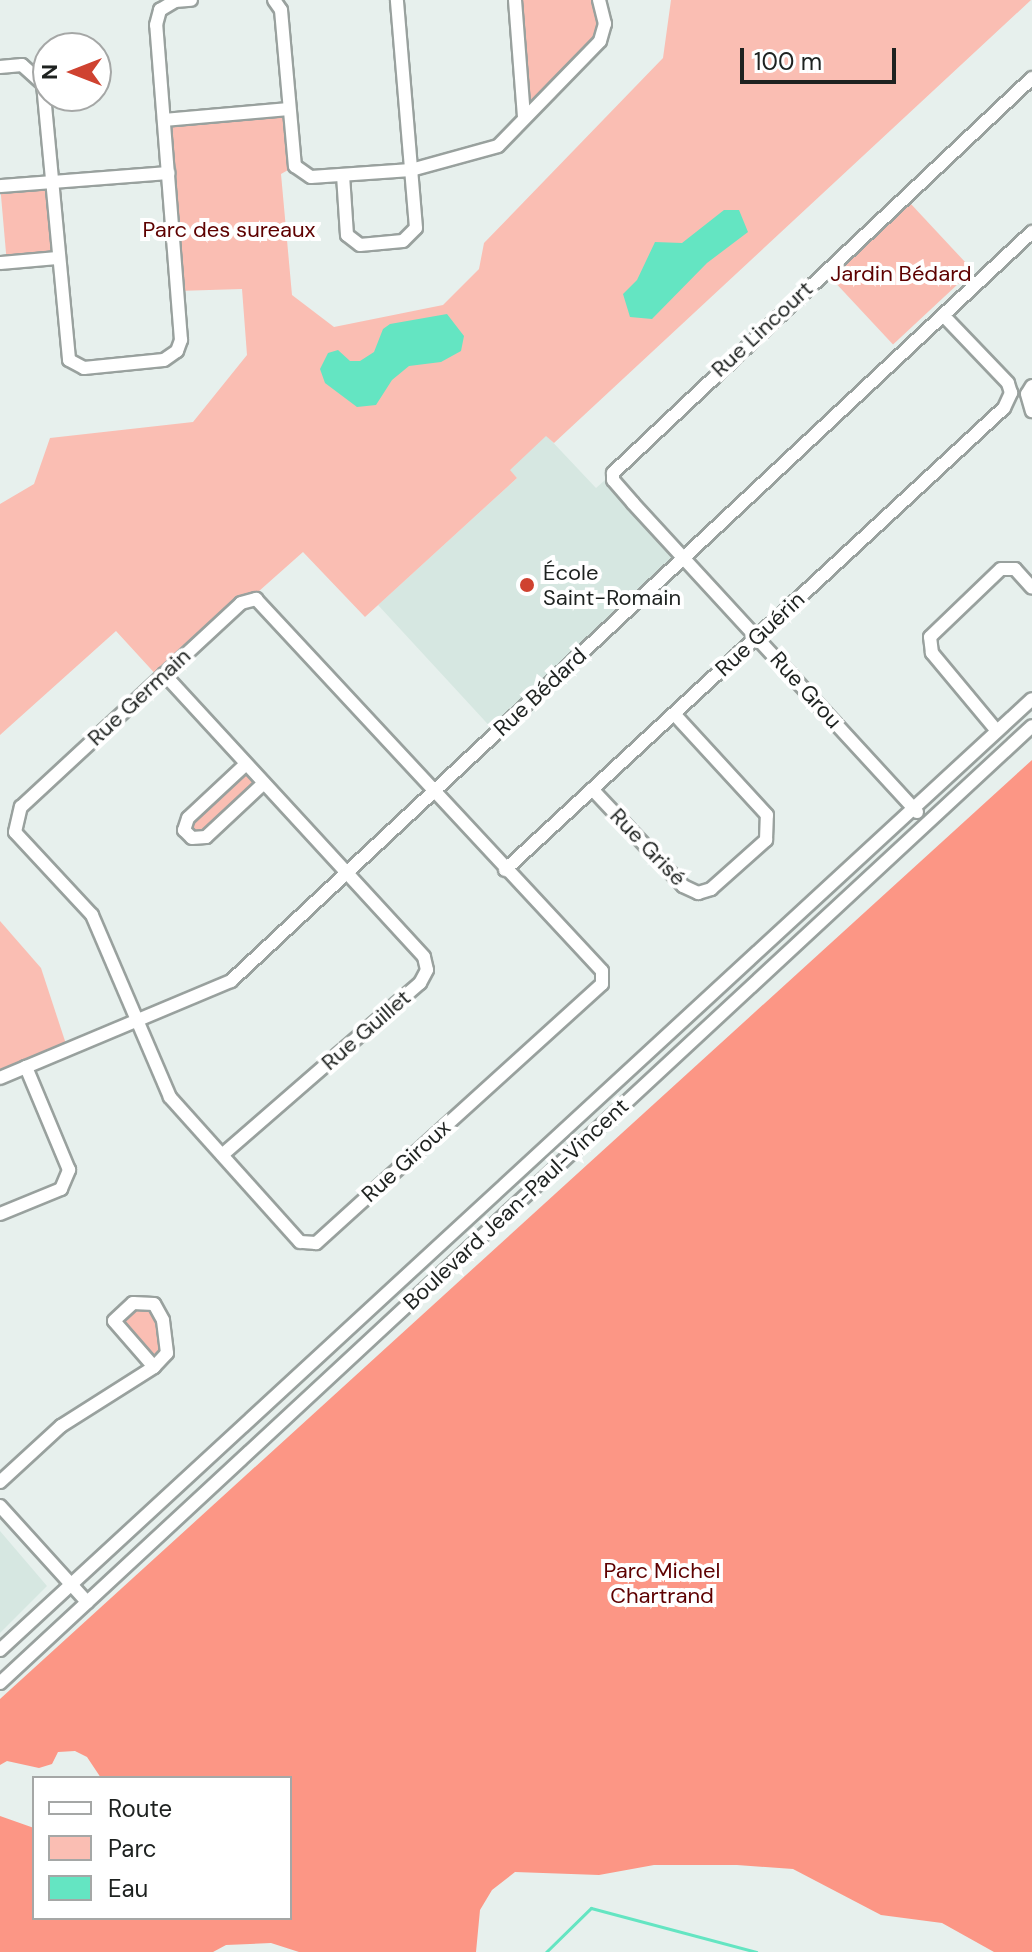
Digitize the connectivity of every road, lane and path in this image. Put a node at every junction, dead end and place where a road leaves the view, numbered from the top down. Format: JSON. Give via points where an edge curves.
{"nodes":[{"id":1,"x":191,"y":0,"type":"edge"},
{"id":2,"x":274,"y":0,"type":"edge"},
{"id":3,"x":397,"y":0,"type":"edge"},
{"id":4,"x":515,"y":0,"type":"edge"},
{"id":5,"x":599,"y":0,"type":"edge"},
{"id":6,"x":0,"y":67,"type":"edge"},
{"id":7,"x":1032,"y":78,"type":"edge"},
{"id":8,"x":289,"y":109,"type":"junction"},
{"id":9,"x":524,"y":118,"type":"junction"},
{"id":10,"x":164,"y":120,"type":"junction"},
{"id":11,"x":411,"y":170,"type":"junction"},
{"id":12,"x":168,"y":173,"type":"junction"},
{"id":13,"x":343,"y":175,"type":"junction"},
{"id":14,"x":51,"y":182,"type":"junction"},
{"id":15,"x":0,"y":186,"type":"edge"},
{"id":16,"x":1032,"y":232,"type":"edge"},
{"id":17,"x":57,"y":258,"type":"junction"},
{"id":18,"x":0,"y":263,"type":"edge"},
{"id":19,"x":943,"y":315,"type":"junction"},
{"id":20,"x":1032,"y":386,"type":"edge"},
{"id":21,"x":1032,"y":411,"type":"edge"},
{"id":22,"x":684,"y":557,"type":"junction"},
{"id":23,"x":1032,"y":588,"type":"edge"},
{"id":24,"x":757,"y":637,"type":"junction"},
{"id":25,"x":164,"y":674,"type":"junction"},
{"id":26,"x":1032,"y":699,"type":"edge"},
{"id":27,"x":674,"y":714,"type":"junction"},
{"id":28,"x":1032,"y":726,"type":"edge"},
{"id":29,"x":997,"y":731,"type":"junction"},
{"id":30,"x":246,"y":764,"type":"junction"},
{"id":31,"x":264,"y":783,"type":"junction"},
{"id":32,"x":592,"y":789,"type":"junction"},
{"id":33,"x":432,"y":793,"type":"junction"},
{"id":34,"x":913,"y":808,"type":"junction"},
{"id":35,"x":926,"y":823,"type":"junction"},
{"id":36,"x":505,"y":870,"type":"junction"},
{"id":37,"x":347,"y":873,"type":"junction"},
{"id":38,"x":137,"y":1021,"type":"junction"},
{"id":39,"x":26,"y":1067,"type":"junction"},
{"id":40,"x":0,"y":1078,"type":"edge"},
{"id":41,"x":222,"y":1155,"type":"junction"},
{"id":42,"x":0,"y":1214,"type":"edge"},
{"id":43,"x":154,"y":1367,"type":"junction"},
{"id":44,"x":0,"y":1482,"type":"edge"},
{"id":45,"x":0,"y":1506,"type":"edge"},
{"id":46,"x":71,"y":1584,"type":"junction"},
{"id":47,"x":87,"y":1602,"type":"junction"},
{"id":48,"x":0,"y":1650,"type":"edge"},
{"id":49,"x":0,"y":1683,"type":"edge"}],
"edges":[{"from":1,"to":10,"type":"street","via":[[160,10],[156,25]]},
{"from":2,"to":8,"type":"street","via":[[281,10]]},
{"from":3,"to":11,"type":"street"},
{"from":4,"to":9,"type":"street"},
{"from":5,"to":9,"type":"street","via":[[605,24],[600,41]]},
{"from":6,"to":14,"type":"street","via":[[22,65],[43,84]]},
{"from":7,"to":22,"type":"street","name":"Rue Lincourt","via":[[617,464],[613,480]]},
{"from":8,"to":10,"type":"street"},
{"from":8,"to":13,"type":"street","via":[[295,166],[311,177]]},
{"from":9,"to":11,"type":"street","via":[[498,146]]},
{"from":10,"to":12,"type":"street"},
{"from":11,"to":13,"type":"street"},
{"from":11,"to":13,"type":"street","via":[[416,228],[403,241],[360,245],[347,235]]},
{"from":12,"to":14,"type":"street"},
{"from":12,"to":17,"type":"street","via":[[181,340],[177,351],[164,360],[84,368],[69,360]]},
{"from":14,"to":15,"type":"street"},
{"from":14,"to":17,"type":"street"},
{"from":16,"to":19,"type":"street","name":"Rue Bédard"},
{"from":17,"to":18,"type":"street"},
{"from":19,"to":22,"type":"street","name":"Rue Bédard"},
{"from":19,"to":24,"type":"street","name":"Rue Guérin","via":[[1008,383],[1011,393],[1004,408]]},
{"from":20,"to":21,"type":"street","via":[[1027,394]]},
{"from":22,"to":24,"type":"street","name":"Rue Grou"},
{"from":22,"to":33,"type":"street","name":"Rue Bédard"},
{"from":23,"to":29,"type":"street","via":[[1015,569],[1001,569],[930,637],[932,653]]},
{"from":24,"to":27,"type":"street","name":"Rue Guérin"},
{"from":24,"to":34,"type":"street","name":"Rue Grou"},
{"from":25,"to":30,"type":"street","name":"Rue Guillet"},
{"from":25,"to":33,"type":"street","name":"Rue Germain","via":[[241,603],[256,599]]},
{"from":25,"to":38,"type":"street","name":"Rue Germain","via":[[21,807],[14,820],[15,832],[92,915]]},
{"from":26,"to":29,"type":"street","name":"Boulevard Jean-Paul-Vincent"},
{"from":27,"to":32,"type":"street","name":"Rue Guérin"},
{"from":27,"to":32,"type":"street","name":"Rue Grisé","via":[[767,815],[766,840],[711,889],[698,893],[683,886]]},
{"from":28,"to":35,"type":"street","name":"Boulevard Jean-Paul-Vincent"},
{"from":29,"to":34,"type":"street","name":"Boulevard Jean-Paul-Vincent"},
{"from":30,"to":31,"type":"street","name":"Rue Guillet"},
{"from":30,"to":31,"type":"street","via":[[188,818],[184,830],[192,838],[206,837]]},
{"from":31,"to":37,"type":"street","name":"Rue Guillet"},
{"from":32,"to":36,"type":"street","name":"Rue Guérin"},
{"from":33,"to":36,"type":"street"},
{"from":33,"to":37,"type":"street","name":"Rue Bédard"},
{"from":34,"to":35,"type":"street","name":"Rue Grou"},
{"from":34,"to":46,"type":"street","name":"Boulevard Jean-Paul-Vincent"},
{"from":35,"to":47,"type":"street","name":"Boulevard Jean-Paul-Vincent"},
{"from":36,"to":41,"type":"street","name":"Rue Giroux","via":[[602,971],[602,984],[316,1243],[300,1242]]},
{"from":37,"to":38,"type":"street","name":"Rue Bédard","via":[[231,981]]},
{"from":37,"to":41,"type":"street","name":"Rue Guillet","via":[[424,957],[427,970],[420,983]]},
{"from":38,"to":39,"type":"street","name":"Rue Bédard"},
{"from":38,"to":41,"type":"street","name":"Rue Giroux","via":[[170,1097]]},
{"from":39,"to":40,"type":"street","name":"Rue Bédard"},
{"from":39,"to":42,"type":"street","via":[[69,1170],[61,1189]]},
{"from":43,"to":43,"type":"street","via":[[167,1353],[163,1320],[154,1304],[133,1303],[114,1321]]},
{"from":43,"to":44,"type":"street","via":[[61,1426]]},
{"from":45,"to":46,"type":"street"},
{"from":46,"to":47,"type":"street"},
{"from":46,"to":48,"type":"street","name":"Boulevard Jean-Paul-Vincent"},
{"from":47,"to":49,"type":"street","name":"Boulevard Jean-Paul-Vincent"}]}
